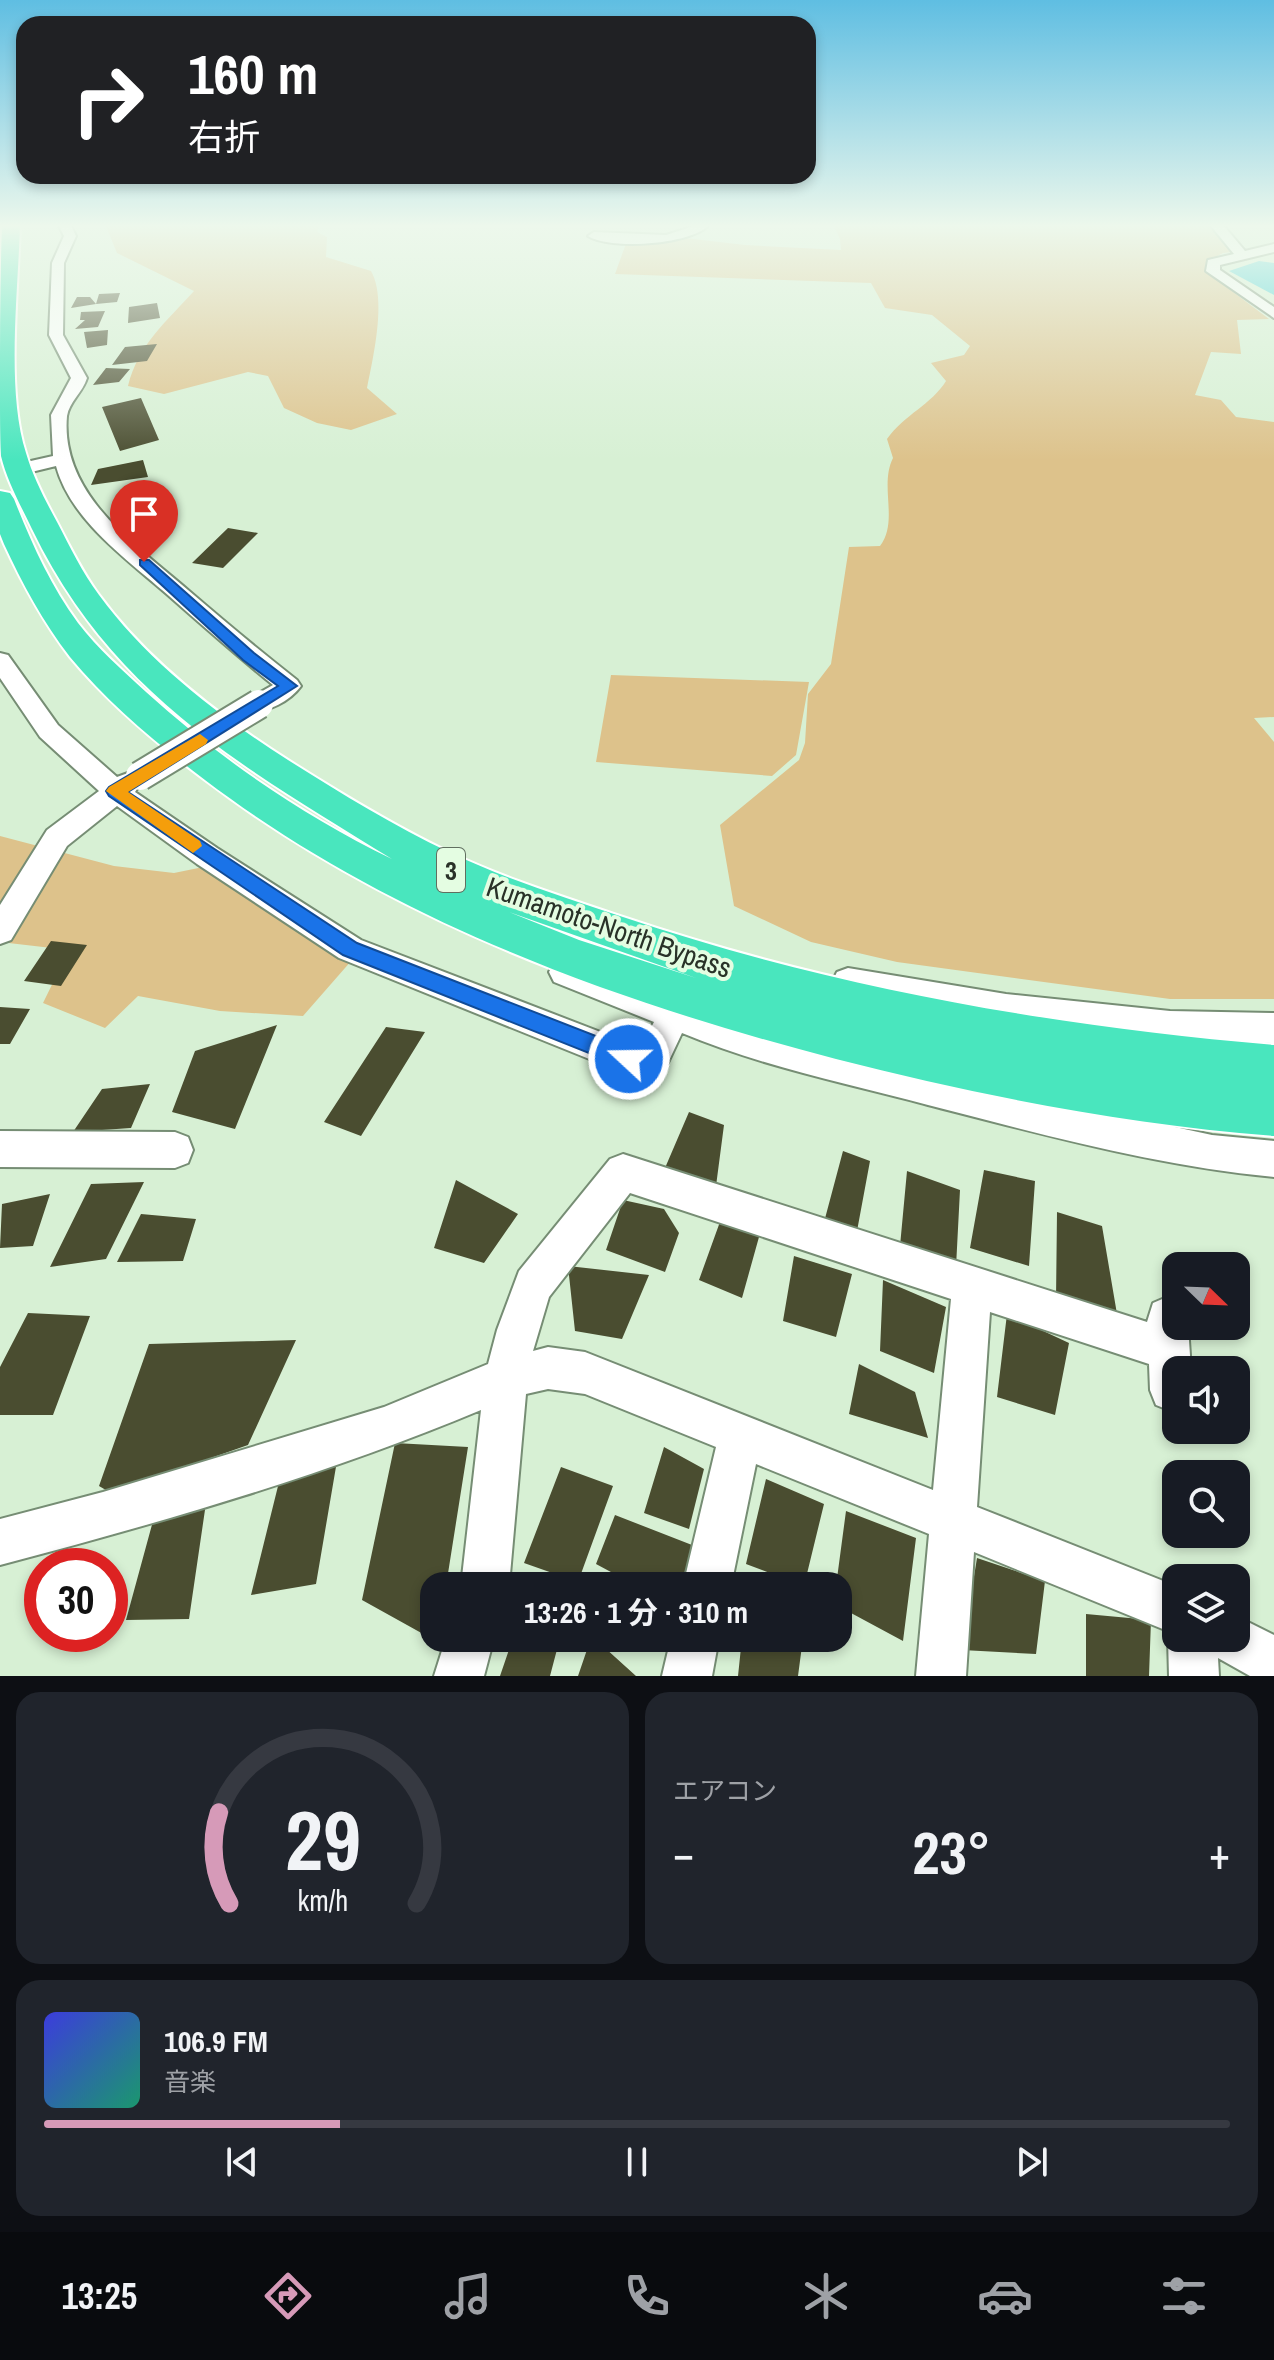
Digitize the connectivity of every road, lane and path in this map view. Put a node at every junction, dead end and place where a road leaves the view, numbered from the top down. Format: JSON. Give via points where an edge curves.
{"nodes":[{"id":1,"x":4,"y":304,"type":"edge"},
{"id":2,"x":57,"y":304,"type":"edge"},
{"id":3,"x":62,"y":459,"type":"junction"},
{"id":4,"x":10,"y":484,"type":"edge"},
{"id":5,"x":0,"y":660,"type":"edge"},
{"id":6,"x":115,"y":791,"type":"junction"},
{"id":7,"x":335,"y":850,"type":"junction"},
{"id":8,"x":507,"y":894,"type":"junction"},
{"id":9,"x":0,"y":931,"type":"edge"},
{"id":10,"x":674,"y":1016,"type":"junction"},
{"id":11,"x":1274,"y":1028,"type":"edge"},
{"id":12,"x":1274,"y":1068,"type":"edge"},
{"id":13,"x":1274,"y":1112,"type":"edge"},
{"id":14,"x":0,"y":1149,"type":"edge"},
{"id":15,"x":175,"y":1150,"type":"dead end"},
{"id":16,"x":1274,"y":1159,"type":"edge"},
{"id":17,"x":972,"y":1286,"type":"junction"},
{"id":18,"x":1169,"y":1352,"type":"dead end"},
{"id":19,"x":506,"y":1378,"type":"junction"},
{"id":20,"x":740,"y":1437,"type":"junction"},
{"id":21,"x":954,"y":1521,"type":"junction"},
{"id":22,"x":0,"y":1542,"type":"edge"},
{"id":23,"x":486,"y":1572,"type":"edge"},
{"id":24,"x":710,"y":1572,"type":"edge"},
{"id":25,"x":1162,"y":1604,"type":"edge"},
{"id":26,"x":1250,"y":1649,"type":"edge"},
{"id":27,"x":466,"y":1652,"type":"edge"},
{"id":28,"x":692,"y":1652,"type":"edge"},
{"id":29,"x":1193,"y":1652,"type":"edge"},
{"id":30,"x":1274,"y":1662,"type":"edge"},
{"id":31,"x":459,"y":1676,"type":"edge"},
{"id":32,"x":687,"y":1676,"type":"edge"},
{"id":33,"x":941,"y":1676,"type":"edge"},
{"id":34,"x":1194,"y":1676,"type":"edge"}],
"edges":[{"from":1,"to":4,"type":"highway","name":"Kumamoto-North Bypass","number":"3","via":[[2,383]]},
{"from":2,"to":3,"type":"street","via":[[56,335],[79,378],[58,413]]},
{"from":3,"to":4,"type":"street"},
{"from":3,"to":6,"type":"street","bridge":true,"via":[[70,481],[100,521],[248,657],[289,686]]},
{"from":4,"to":7,"type":"highway","name":"Kumamoto-North Bypass","number":"3","via":[[10,527],[56,613],[94,664],[229,781]]},
{"from":4,"to":8,"type":"highway","name":"Kumamoto-North Bypass","number":"3","via":[[92,606],[187,705],[252,756],[324,802],[435,864]]},
{"from":5,"to":6,"type":"street","via":[[49,731]]},
{"from":6,"to":9,"type":"street","via":[[57,838]]},
{"from":6,"to":10,"type":"street","via":[[350,949],[429,981],[629,1059],[653,1058]]},
{"from":7,"to":10,"type":"street","via":[[393,891],[465,931]]},
{"from":7,"to":13,"type":"highway","name":"Kumamoto-North Bypass","number":"3","via":[[441,902],[615,974],[782,1026],[960,1067],[1189,1107]]},
{"from":8,"to":11,"type":"street","via":[[693,948],[823,978],[1170,1026]]},
{"from":8,"to":12,"type":"highway","name":"Kumamoto-North Bypass","number":"3","via":[[705,963],[930,1021],[1179,1061]]},
{"from":10,"to":16,"type":"street","via":[[739,1041],[994,1105],[1212,1153]]},
{"from":14,"to":15,"type":"street"},
{"from":17,"to":18,"type":"street"},
{"from":17,"to":19,"type":"street","via":[[623,1172],[533,1285]]},
{"from":17,"to":21,"type":"street"},
{"from":19,"to":20,"type":"street","via":[[548,1368],[585,1373]]},
{"from":19,"to":22,"type":"street","via":[[384,1429]]},
{"from":19,"to":23,"type":"street"},
{"from":20,"to":21,"type":"street"},
{"from":20,"to":24,"type":"street"},
{"from":21,"to":25,"type":"street"},
{"from":21,"to":33,"type":"street"},
{"from":26,"to":30,"type":"street"},
{"from":27,"to":31,"type":"street"},
{"from":28,"to":32,"type":"street"},
{"from":29,"to":34,"type":"street"}]}
